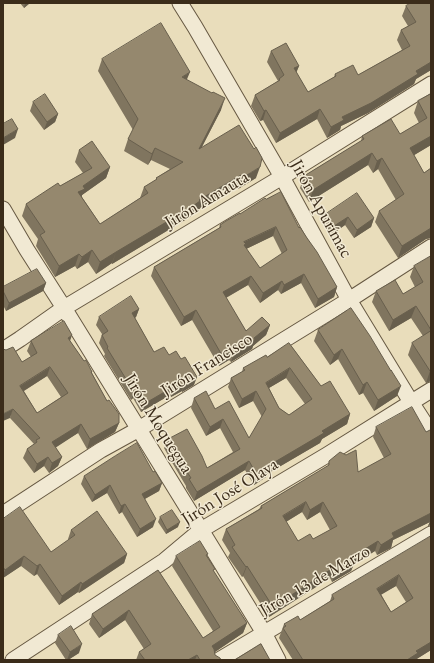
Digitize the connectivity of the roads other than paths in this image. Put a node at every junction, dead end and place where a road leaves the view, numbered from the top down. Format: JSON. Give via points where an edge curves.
{"nodes":[{"id":1,"x":180,"y":3,"type":"edge"},
{"id":2,"x":431,"y":84,"type":"edge"},
{"id":3,"x":282,"y":177,"type":"junction"},
{"id":4,"x":3,"y":209,"type":"edge"},
{"id":5,"x":431,"y":247,"type":"edge"},
{"id":6,"x":349,"y":300,"type":"junction"},
{"id":7,"x":64,"y":308,"type":"junction"},
{"id":8,"x":3,"y":350,"type":"edge"},
{"id":9,"x":431,"y":390,"type":"edge"},
{"id":10,"x":411,"y":402,"type":"junction"},
{"id":11,"x":139,"y":429,"type":"junction"},
{"id":12,"x":431,"y":433,"type":"edge"},
{"id":13,"x":3,"y":514,"type":"edge"},
{"id":14,"x":201,"y":530,"type":"junction"},
{"id":15,"x":431,"y":534,"type":"edge"},
{"id":16,"x":264,"y":633,"type":"junction"},
{"id":17,"x":13,"y":660,"type":"edge"},
{"id":18,"x":219,"y":660,"type":"edge"},
{"id":19,"x":278,"y":660,"type":"edge"}],
"edges":[{"from":1,"to":3,"type":"street","name":"Jirón Apurímac"},
{"from":2,"to":3,"type":"street","name":"Jirón Amauta"},
{"from":3,"to":6,"type":"street","name":"Jirón Apurímac"},
{"from":3,"to":7,"type":"street","name":"Jirón Amauta"},
{"from":4,"to":7,"type":"street","name":"Jirón Moquegua"},
{"from":5,"to":6,"type":"street","name":"Jirón Francisco"},
{"from":6,"to":10,"type":"street","name":"Jirón Apurímac"},
{"from":6,"to":11,"type":"street","name":"Jirón Francisco"},
{"from":7,"to":8,"type":"street","name":"Jirón Amauta"},
{"from":7,"to":11,"type":"street","name":"Jirón Moquegua"},
{"from":9,"to":10,"type":"street","name":"Jirón José Olaya"},
{"from":10,"to":12,"type":"street","name":"Jirón Apurímac"},
{"from":10,"to":14,"type":"street","name":"Jirón José Olaya"},
{"from":11,"to":13,"type":"street","name":"Jirón Francisco","via":[[101,450]]},
{"from":11,"to":14,"type":"street","name":"Jirón Moquegua"},
{"from":14,"to":16,"type":"street","name":"Jirón Moquegua"},
{"from":14,"to":17,"type":"street","name":"Jirón José Olaya","via":[[164,561]]},
{"from":15,"to":16,"type":"street","name":"Jirón 13 de Marzo"},
{"from":16,"to":18,"type":"street","name":"Jirón 13 de Marzo"},
{"from":16,"to":19,"type":"street","name":"Jirón Moquegua"}]}
